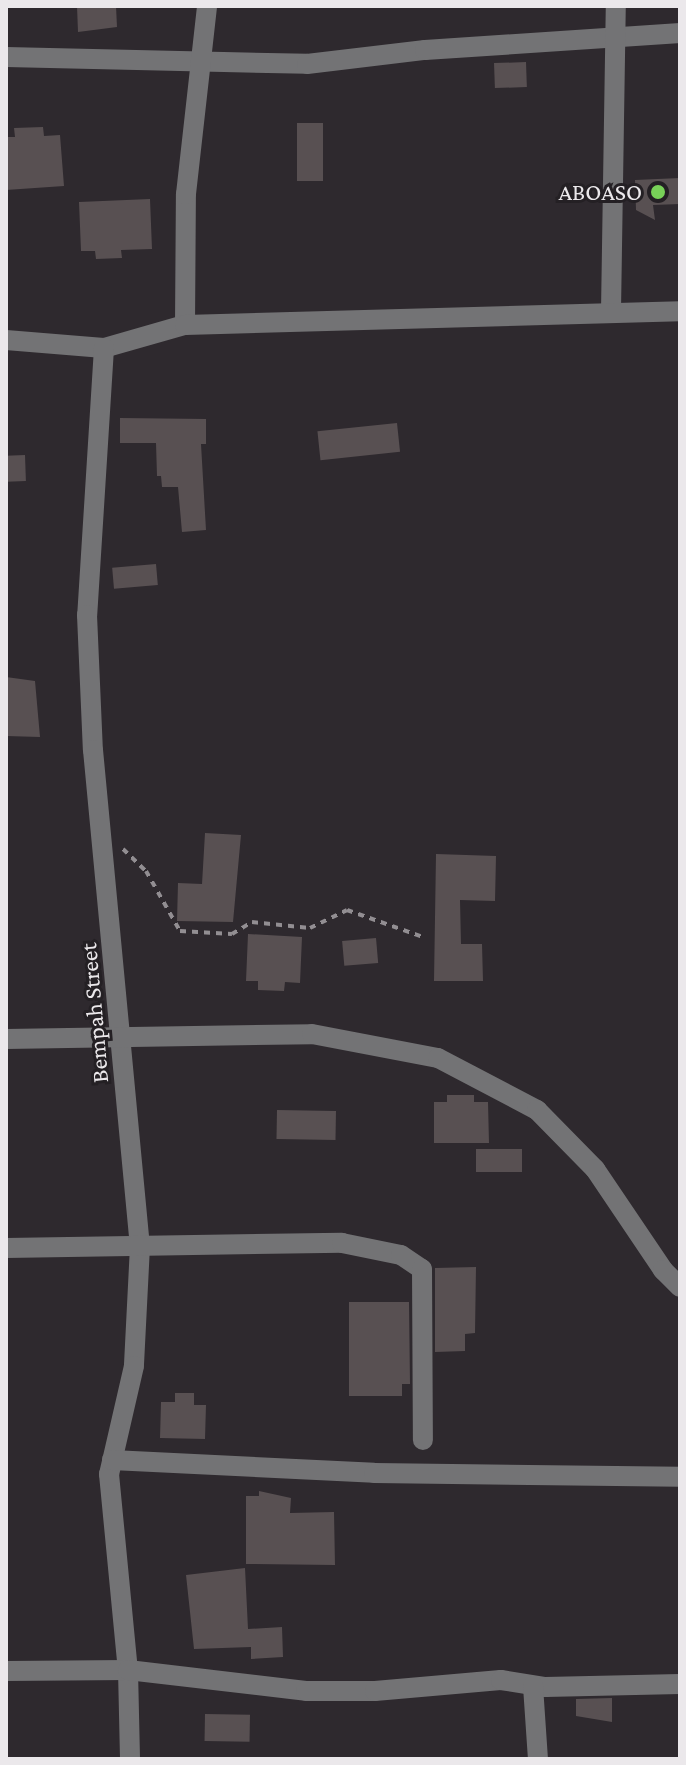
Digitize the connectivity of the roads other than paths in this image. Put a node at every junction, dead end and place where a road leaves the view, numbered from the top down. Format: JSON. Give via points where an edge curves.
{"nodes":[{"id":1,"x":207,"y":6,"type":"edge"},
{"id":2,"x":616,"y":6,"type":"edge"},
{"id":3,"x":680,"y":33,"type":"edge"},
{"id":4,"x":617,"y":35,"type":"junction"},
{"id":5,"x":6,"y":57,"type":"edge"},
{"id":6,"x":204,"y":59,"type":"junction"},
{"id":7,"x":611,"y":311,"type":"junction"},
{"id":8,"x":680,"y":311,"type":"edge"},
{"id":9,"x":185,"y":325,"type":"junction"},
{"id":10,"x":6,"y":340,"type":"edge"},
{"id":11,"x":104,"y":348,"type":"junction"},
{"id":12,"x":6,"y":1039,"type":"edge"},
{"id":13,"x":123,"y":1041,"type":"junction"},
{"id":14,"x":140,"y":1246,"type":"junction"},
{"id":15,"x":6,"y":1248,"type":"edge"},
{"id":16,"x":680,"y":1287,"type":"edge"},
{"id":17,"x":423,"y":1440,"type":"dead end"},
{"id":18,"x":112,"y":1460,"type":"junction"},
{"id":19,"x":680,"y":1477,"type":"edge"},
{"id":20,"x":128,"y":1670,"type":"junction"},
{"id":21,"x":6,"y":1671,"type":"edge"},
{"id":22,"x":680,"y":1684,"type":"edge"},
{"id":23,"x":533,"y":1686,"type":"junction"},
{"id":24,"x":130,"y":1759,"type":"edge"},
{"id":25,"x":538,"y":1759,"type":"edge"}],
"edges":[{"from":1,"to":6,"type":"street"},
{"from":2,"to":4,"type":"street"},
{"from":3,"to":4,"type":"street"},
{"from":4,"to":6,"type":"street","via":[[307,64]]},
{"from":4,"to":7,"type":"street"},
{"from":5,"to":6,"type":"street"},
{"from":6,"to":9,"type":"street","via":[[186,194]]},
{"from":7,"to":8,"type":"street"},
{"from":7,"to":9,"type":"street"},
{"from":9,"to":11,"type":"street"},
{"from":10,"to":11,"type":"street"},
{"from":11,"to":13,"type":"street","name":"Bempah Street","via":[[87,615],[93,750]]},
{"from":12,"to":13,"type":"street"},
{"from":13,"to":14,"type":"street","name":"Bempah Street"},
{"from":13,"to":16,"type":"street","via":[[312,1034],[438,1058],[537,1110],[595,1169]]},
{"from":14,"to":15,"type":"street"},
{"from":14,"to":17,"type":"street","via":[[342,1243],[401,1255],[422,1269]]},
{"from":14,"to":18,"type":"street","name":"Bempah Street","via":[[134,1366]]},
{"from":18,"to":19,"type":"street","via":[[374,1473]]},
{"from":18,"to":20,"type":"street","name":"Bempah Street","via":[[112,1523]]},
{"from":20,"to":21,"type":"street"},
{"from":20,"to":23,"type":"street","via":[[306,1691],[501,1680]]},
{"from":20,"to":24,"type":"street","name":"Bempah Street"},
{"from":22,"to":23,"type":"street"},
{"from":23,"to":25,"type":"street"}]}
